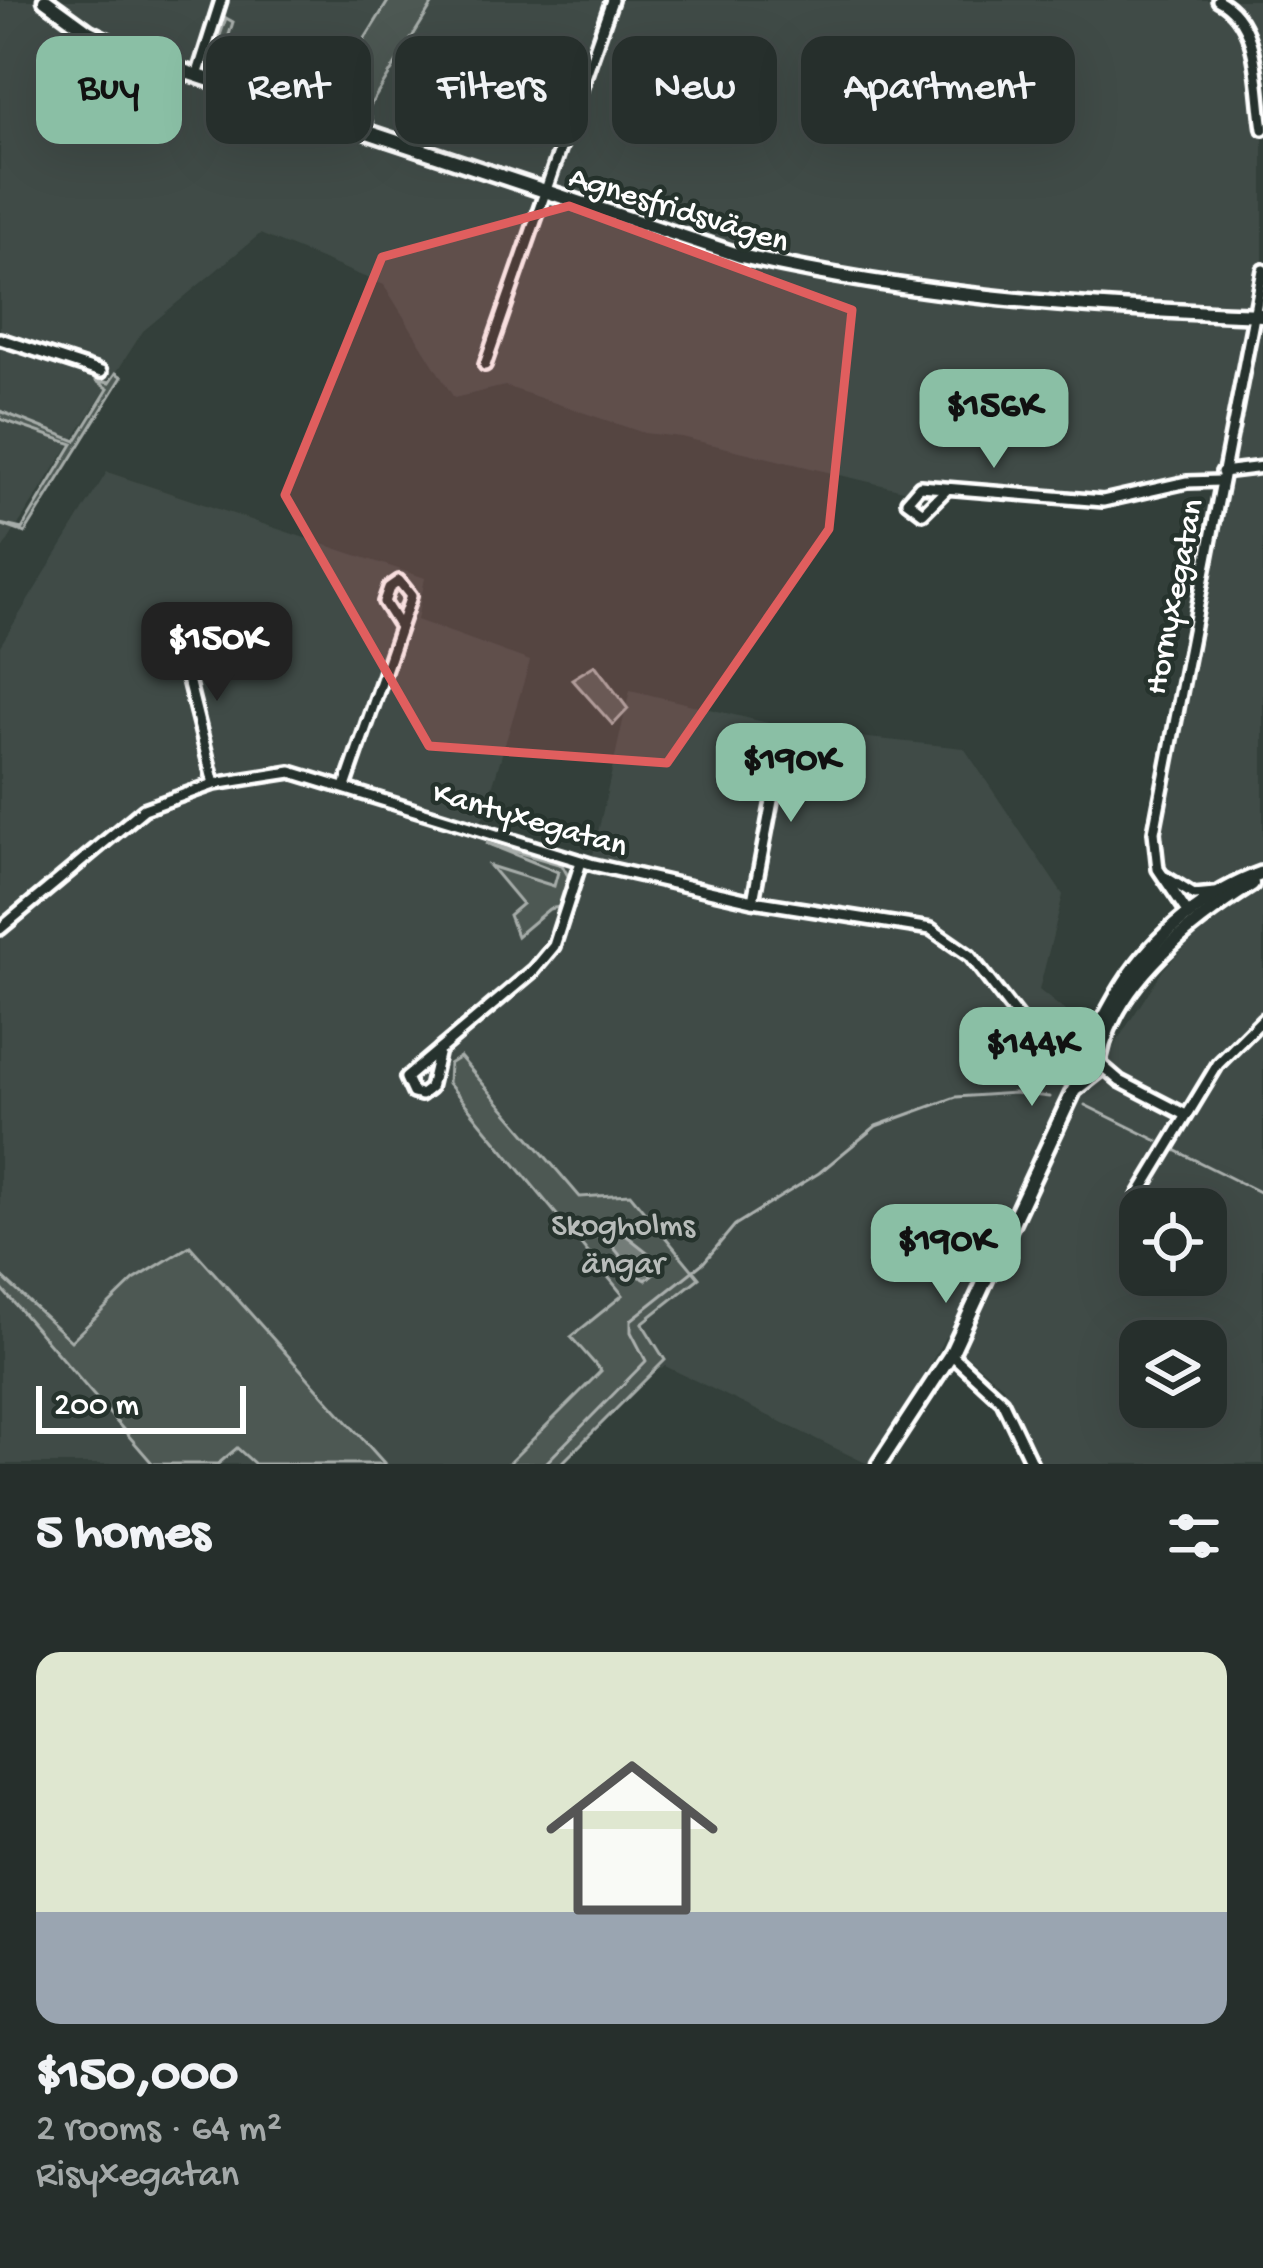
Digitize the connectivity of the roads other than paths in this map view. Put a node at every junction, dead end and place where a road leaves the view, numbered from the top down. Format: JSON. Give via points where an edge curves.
{"nodes":[{"id":1,"x":45,"y":0,"type":"edge"},
{"id":2,"x":221,"y":0,"type":"edge"},
{"id":3,"x":612,"y":0,"type":"edge"},
{"id":4,"x":1223,"y":3,"type":"edge"},
{"id":5,"x":197,"y":76,"type":"junction"},
{"id":6,"x":1263,"y":129,"type":"edge"},
{"id":7,"x":546,"y":194,"type":"junction"},
{"id":8,"x":1263,"y":270,"type":"edge"},
{"id":9,"x":1260,"y":315,"type":"edge"},
{"id":10,"x":0,"y":339,"type":"edge"},
{"id":11,"x":484,"y":365,"type":"dead end"},
{"id":12,"x":101,"y":372,"type":"dead end"},
{"id":13,"x":1263,"y":467,"type":"edge"},
{"id":14,"x":1221,"y":477,"type":"junction"},
{"id":15,"x":946,"y":490,"type":"junction"},
{"id":16,"x":919,"y":514,"type":"junction"},
{"id":17,"x":923,"y":528,"type":"dead end"},
{"id":18,"x":400,"y":627,"type":"dead end"},
{"id":19,"x":177,"y":635,"type":"dead end"},
{"id":20,"x":774,"y":749,"type":"dead end"},
{"id":21,"x":214,"y":784,"type":"junction"},
{"id":22,"x":345,"y":787,"type":"junction"},
{"id":23,"x":581,"y":862,"type":"junction"},
{"id":24,"x":1158,"y":868,"type":"junction"},
{"id":25,"x":1263,"y":876,"type":"edge"},
{"id":26,"x":1231,"y":887,"type":"junction"},
{"id":27,"x":1178,"y":888,"type":"junction"},
{"id":28,"x":753,"y":901,"type":"junction"},
{"id":29,"x":1195,"y":917,"type":"junction"},
{"id":30,"x":4,"y":922,"type":"edge"},
{"id":31,"x":1263,"y":1019,"type":"edge"},
{"id":32,"x":1033,"y":1037,"type":"junction"},
{"id":33,"x":1082,"y":1049,"type":"junction"},
{"id":34,"x":439,"y":1050,"type":"junction"},
{"id":35,"x":1099,"y":1061,"type":"junction"},
{"id":36,"x":1070,"y":1069,"type":"junction"},
{"id":37,"x":1090,"y":1078,"type":"junction"},
{"id":38,"x":1120,"y":1082,"type":"junction"},
{"id":39,"x":1184,"y":1114,"type":"junction"},
{"id":40,"x":1038,"y":1162,"type":"junction"},
{"id":41,"x":1142,"y":1188,"type":"edge"},
{"id":42,"x":951,"y":1354,"type":"junction"},
{"id":43,"x":879,"y":1464,"type":"edge"},
{"id":44,"x":1032,"y":1464,"type":"edge"}],
"edges":[{"from":1,"to":5,"type":"main road","name":"Agnesfridsvägen","via":[[109,43]]},
{"from":2,"to":5,"type":"street"},
{"from":3,"to":7,"type":"street"},
{"from":4,"to":6,"type":"street","via":[[1248,31]]},
{"from":5,"to":7,"type":"main road","name":"Agnesfridsvägen"},
{"from":7,"to":9,"type":"main road","name":"Agnesfridsvägen","via":[[706,246],[841,278],[1020,302]]},
{"from":7,"to":11,"type":"street"},
{"from":8,"to":9,"type":"street","name":"Hornyxegatan"},
{"from":9,"to":14,"type":"street","name":"Hornyxegatan"},
{"from":10,"to":12,"type":"street"},
{"from":13,"to":14,"type":"street"},
{"from":14,"to":15,"type":"street","via":[[1103,501]]},
{"from":14,"to":24,"type":"street","name":"Hornyxegatan","via":[[1154,832]]},
{"from":15,"to":16,"type":"street"},
{"from":15,"to":16,"type":"street","via":[[912,490],[907,501]]},
{"from":16,"to":17,"type":"street"},
{"from":18,"to":22,"type":"street"},
{"from":19,"to":21,"type":"street"},
{"from":20,"to":28,"type":"street","via":[[778,769]]},
{"from":21,"to":22,"type":"street","name":"Kantyxegatan","via":[[277,771]]},
{"from":21,"to":30,"type":"street","name":"Kantyxegatan","via":[[126,820]]},
{"from":22,"to":23,"type":"street","name":"Kantyxegatan"},
{"from":23,"to":28,"type":"street","name":"Kantyxegatan"},
{"from":23,"to":34,"type":"street","via":[[563,928],[543,961]]},
{"from":24,"to":27,"type":"street"},
{"from":24,"to":29,"type":"street"},
{"from":25,"to":26,"type":"main road"},
{"from":25,"to":29,"type":"main road"},
{"from":26,"to":27,"type":"street","via":[[1201,895]]},
{"from":26,"to":29,"type":"main road"},
{"from":27,"to":29,"type":"street"},
{"from":28,"to":32,"type":"street","name":"Kantyxegatan","via":[[932,928],[970,956]]},
{"from":29,"to":33,"type":"main road","via":[[1136,966]]},
{"from":29,"to":35,"type":"main road","via":[[1133,990]]},
{"from":31,"to":39,"type":"street","via":[[1230,1049]]},
{"from":32,"to":33,"type":"street","via":[[1056,1049]]},
{"from":32,"to":36,"type":"street","name":"Kantyxegatan"},
{"from":33,"to":35,"type":"main road"},
{"from":33,"to":36,"type":"main road"},
{"from":34,"to":34,"type":"street","via":[[430,1088],[413,1093],[406,1078]]},
{"from":35,"to":37,"type":"main road"},
{"from":35,"to":38,"type":"street"},
{"from":36,"to":37,"type":"main road"},
{"from":36,"to":40,"type":"main road"},
{"from":37,"to":38,"type":"street"},
{"from":37,"to":40,"type":"main road","via":[[1074,1090]]},
{"from":38,"to":39,"type":"street"},
{"from":39,"to":41,"type":"street"},
{"from":40,"to":42,"type":"main road"},
{"from":42,"to":43,"type":"main road"},
{"from":42,"to":44,"type":"street","via":[[1002,1401]]}]}
